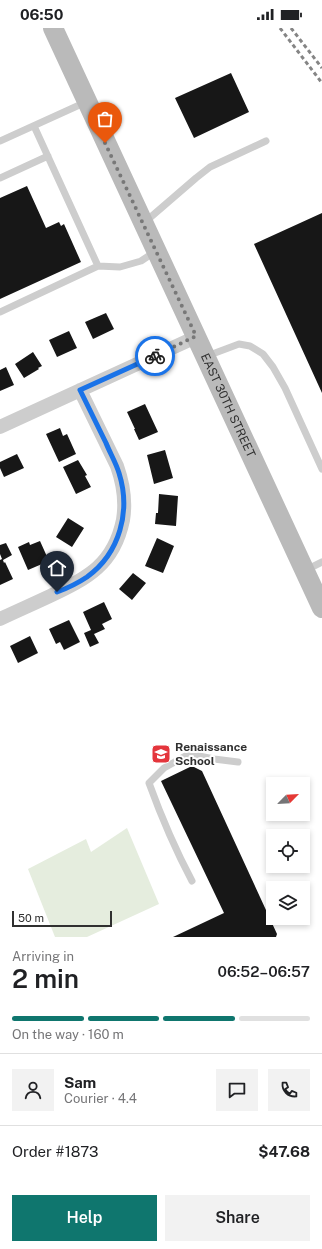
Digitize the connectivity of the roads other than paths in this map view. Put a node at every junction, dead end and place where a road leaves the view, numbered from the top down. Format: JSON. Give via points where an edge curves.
{"nodes":[{"id":1,"x":53,"y":28,"type":"edge"},
{"id":2,"x":86,"y":102,"type":"junction"},
{"id":3,"x":34,"y":126,"type":"junction"},
{"id":4,"x":0,"y":141,"type":"edge"},
{"id":5,"x":266,"y":141,"type":"dead end"},
{"id":6,"x":48,"y":156,"type":"junction"},
{"id":7,"x":0,"y":178,"type":"edge"},
{"id":8,"x":144,"y":224,"type":"junction"},
{"id":9,"x":156,"y":251,"type":"junction"},
{"id":10,"x":98,"y":266,"type":"junction"},
{"id":11,"x":0,"y":312,"type":"edge"},
{"id":12,"x":196,"y":336,"type":"junction"},
{"id":13,"x":205,"y":356,"type":"junction"},
{"id":14,"x":80,"y":390,"type":"junction"},
{"id":15,"x":0,"y":427,"type":"edge"},
{"id":16,"x":322,"y":469,"type":"edge"},
{"id":17,"x":313,"y":566,"type":"edge"},
{"id":18,"x":322,"y":608,"type":"edge"},
{"id":19,"x":0,"y":619,"type":"edge"},
{"id":20,"x":238,"y":762,"type":"dead end"},
{"id":21,"x":192,"y":881,"type":"dead end"}],
"edges":[{"from":1,"to":2,"type":"main road","name":"EAST 30TH STREET"},
{"from":2,"to":3,"type":"lane"},
{"from":2,"to":8,"type":"main road","name":"EAST 30TH STREET"},
{"from":3,"to":4,"type":"lane"},
{"from":3,"to":6,"type":"lane"},
{"from":5,"to":8,"type":"lane","via":[[210,167]]},
{"from":6,"to":7,"type":"lane"},
{"from":6,"to":10,"type":"lane"},
{"from":8,"to":9,"type":"main road","name":"EAST 30TH STREET"},
{"from":9,"to":10,"type":"lane","via":[[141,261],[120,267]]},
{"from":9,"to":12,"type":"main road","name":"EAST 30TH STREET"},
{"from":10,"to":11,"type":"lane"},
{"from":12,"to":13,"type":"main road","name":"EAST 30TH STREET"},
{"from":12,"to":14,"type":"street"},
{"from":13,"to":16,"type":"lane","via":[[239,344],[250,346],[263,354],[274,367],[285,388]]},
{"from":13,"to":17,"type":"main road","name":"EAST 30TH STREET"},
{"from":14,"to":15,"type":"street"},
{"from":14,"to":19,"type":"street","via":[[121,477],[124,489],[124,514],[120,532],[106,559],[88,576]]},
{"from":17,"to":18,"type":"main road","name":"EAST 30TH STREET"},
{"from":20,"to":21,"type":"lane","via":[[189,754],[164,768],[149,783],[163,822]]}]}
